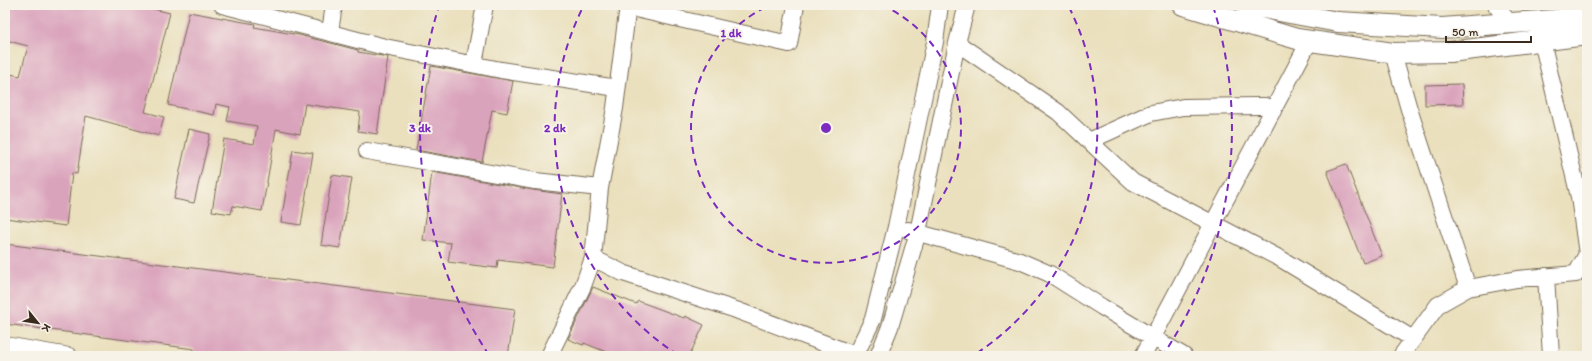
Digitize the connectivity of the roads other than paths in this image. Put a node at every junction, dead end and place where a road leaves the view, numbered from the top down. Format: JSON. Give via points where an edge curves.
{"nodes":[{"id":1,"x":222,"y":5,"type":"edge"},
{"id":2,"x":334,"y":5,"type":"edge"},
{"id":3,"x":485,"y":5,"type":"edge"},
{"id":4,"x":796,"y":5,"type":"edge"},
{"id":5,"x":940,"y":5,"type":"edge"},
{"id":6,"x":967,"y":5,"type":"edge"},
{"id":7,"x":1183,"y":5,"type":"edge"},
{"id":8,"x":1248,"y":5,"type":"edge"},
{"id":9,"x":1496,"y":5,"type":"edge"},
{"id":10,"x":628,"y":6,"type":"edge"},
{"id":11,"x":1576,"y":13,"type":"edge"},
{"id":12,"x":1509,"y":23,"type":"junction"},
{"id":13,"x":330,"y":32,"type":"junction"},
{"id":14,"x":1587,"y":35,"type":"edge"},
{"id":15,"x":1310,"y":40,"type":"junction"},
{"id":16,"x":1542,"y":41,"type":"junction"},
{"id":17,"x":957,"y":43,"type":"junction"},
{"id":18,"x":1393,"y":53,"type":"junction"},
{"id":19,"x":474,"y":64,"type":"junction"},
{"id":20,"x":617,"y":88,"type":"junction"},
{"id":21,"x":1273,"y":111,"type":"junction"},
{"id":22,"x":1089,"y":141,"type":"junction"},
{"id":23,"x":367,"y":151,"type":"dead end"},
{"id":24,"x":1582,"y":180,"type":"edge"},
{"id":25,"x":600,"y":188,"type":"junction"},
{"id":26,"x":1214,"y":225,"type":"junction"},
{"id":27,"x":896,"y":227,"type":"junction"},
{"id":28,"x":918,"y":232,"type":"junction"},
{"id":29,"x":593,"y":258,"type":"junction"},
{"id":30,"x":1582,"y":275,"type":"edge"},
{"id":31,"x":1546,"y":276,"type":"junction"},
{"id":32,"x":1468,"y":288,"type":"junction"},
{"id":33,"x":1153,"y":338,"type":"junction"},
{"id":34,"x":1413,"y":339,"type":"junction"},
{"id":35,"x":5,"y":345,"type":"edge"},
{"id":36,"x":69,"y":356,"type":"edge"},
{"id":37,"x":549,"y":356,"type":"edge"},
{"id":38,"x":855,"y":356,"type":"edge"},
{"id":39,"x":878,"y":356,"type":"edge"},
{"id":40,"x":1143,"y":356,"type":"edge"},
{"id":41,"x":1184,"y":356,"type":"edge"},
{"id":42,"x":1401,"y":356,"type":"edge"},
{"id":43,"x":1551,"y":356,"type":"edge"}],
"edges":[{"from":1,"to":13,"type":"street"},
{"from":2,"to":13,"type":"street"},
{"from":3,"to":19,"type":"street"},
{"from":4,"to":10,"type":"street","via":[[789,44]]},
{"from":5,"to":27,"type":"street","via":[[935,42]]},
{"from":6,"to":17,"type":"street"},
{"from":7,"to":15,"type":"main road","via":[[1297,39]]},
{"from":8,"to":12,"type":"main road","via":[[1338,22],[1442,28]]},
{"from":9,"to":12,"type":"street"},
{"from":10,"to":20,"type":"street"},
{"from":11,"to":12,"type":"main road"},
{"from":13,"to":19,"type":"street"},
{"from":14,"to":16,"type":"main road"},
{"from":15,"to":18,"type":"main road"},
{"from":15,"to":21,"type":"street"},
{"from":16,"to":18,"type":"main road","via":[[1450,52]]},
{"from":16,"to":24,"type":"street"},
{"from":17,"to":22,"type":"street","via":[[1058,112]]},
{"from":17,"to":28,"type":"street"},
{"from":18,"to":32,"type":"street"},
{"from":19,"to":20,"type":"street"},
{"from":20,"to":25,"type":"street"},
{"from":21,"to":22,"type":"street","via":[[1265,106],[1183,107],[1150,113]]},
{"from":21,"to":26,"type":"street"},
{"from":22,"to":26,"type":"street","via":[[1134,182]]},
{"from":23,"to":25,"type":"street","via":[[535,181]]},
{"from":24,"to":30,"type":"street","via":[[1587,254]]},
{"from":25,"to":29,"type":"street"},
{"from":26,"to":33,"type":"street"},
{"from":26,"to":34,"type":"street","via":[[1281,259]]},
{"from":27,"to":28,"type":"street"},
{"from":27,"to":38,"type":"street","via":[[873,319]]},
{"from":28,"to":33,"type":"street","via":[[1020,261],[1050,274]]},
{"from":28,"to":39,"type":"street","via":[[890,327]]},
{"from":29,"to":37,"type":"street","via":[[583,286]]},
{"from":29,"to":38,"type":"street","via":[[623,273],[736,310]]},
{"from":30,"to":31,"type":"street"},
{"from":31,"to":32,"type":"street"},
{"from":31,"to":43,"type":"street"},
{"from":32,"to":34,"type":"street","via":[[1438,305]]},
{"from":33,"to":40,"type":"street"},
{"from":33,"to":41,"type":"street"},
{"from":34,"to":42,"type":"street"},
{"from":35,"to":36,"type":"street"}]}
